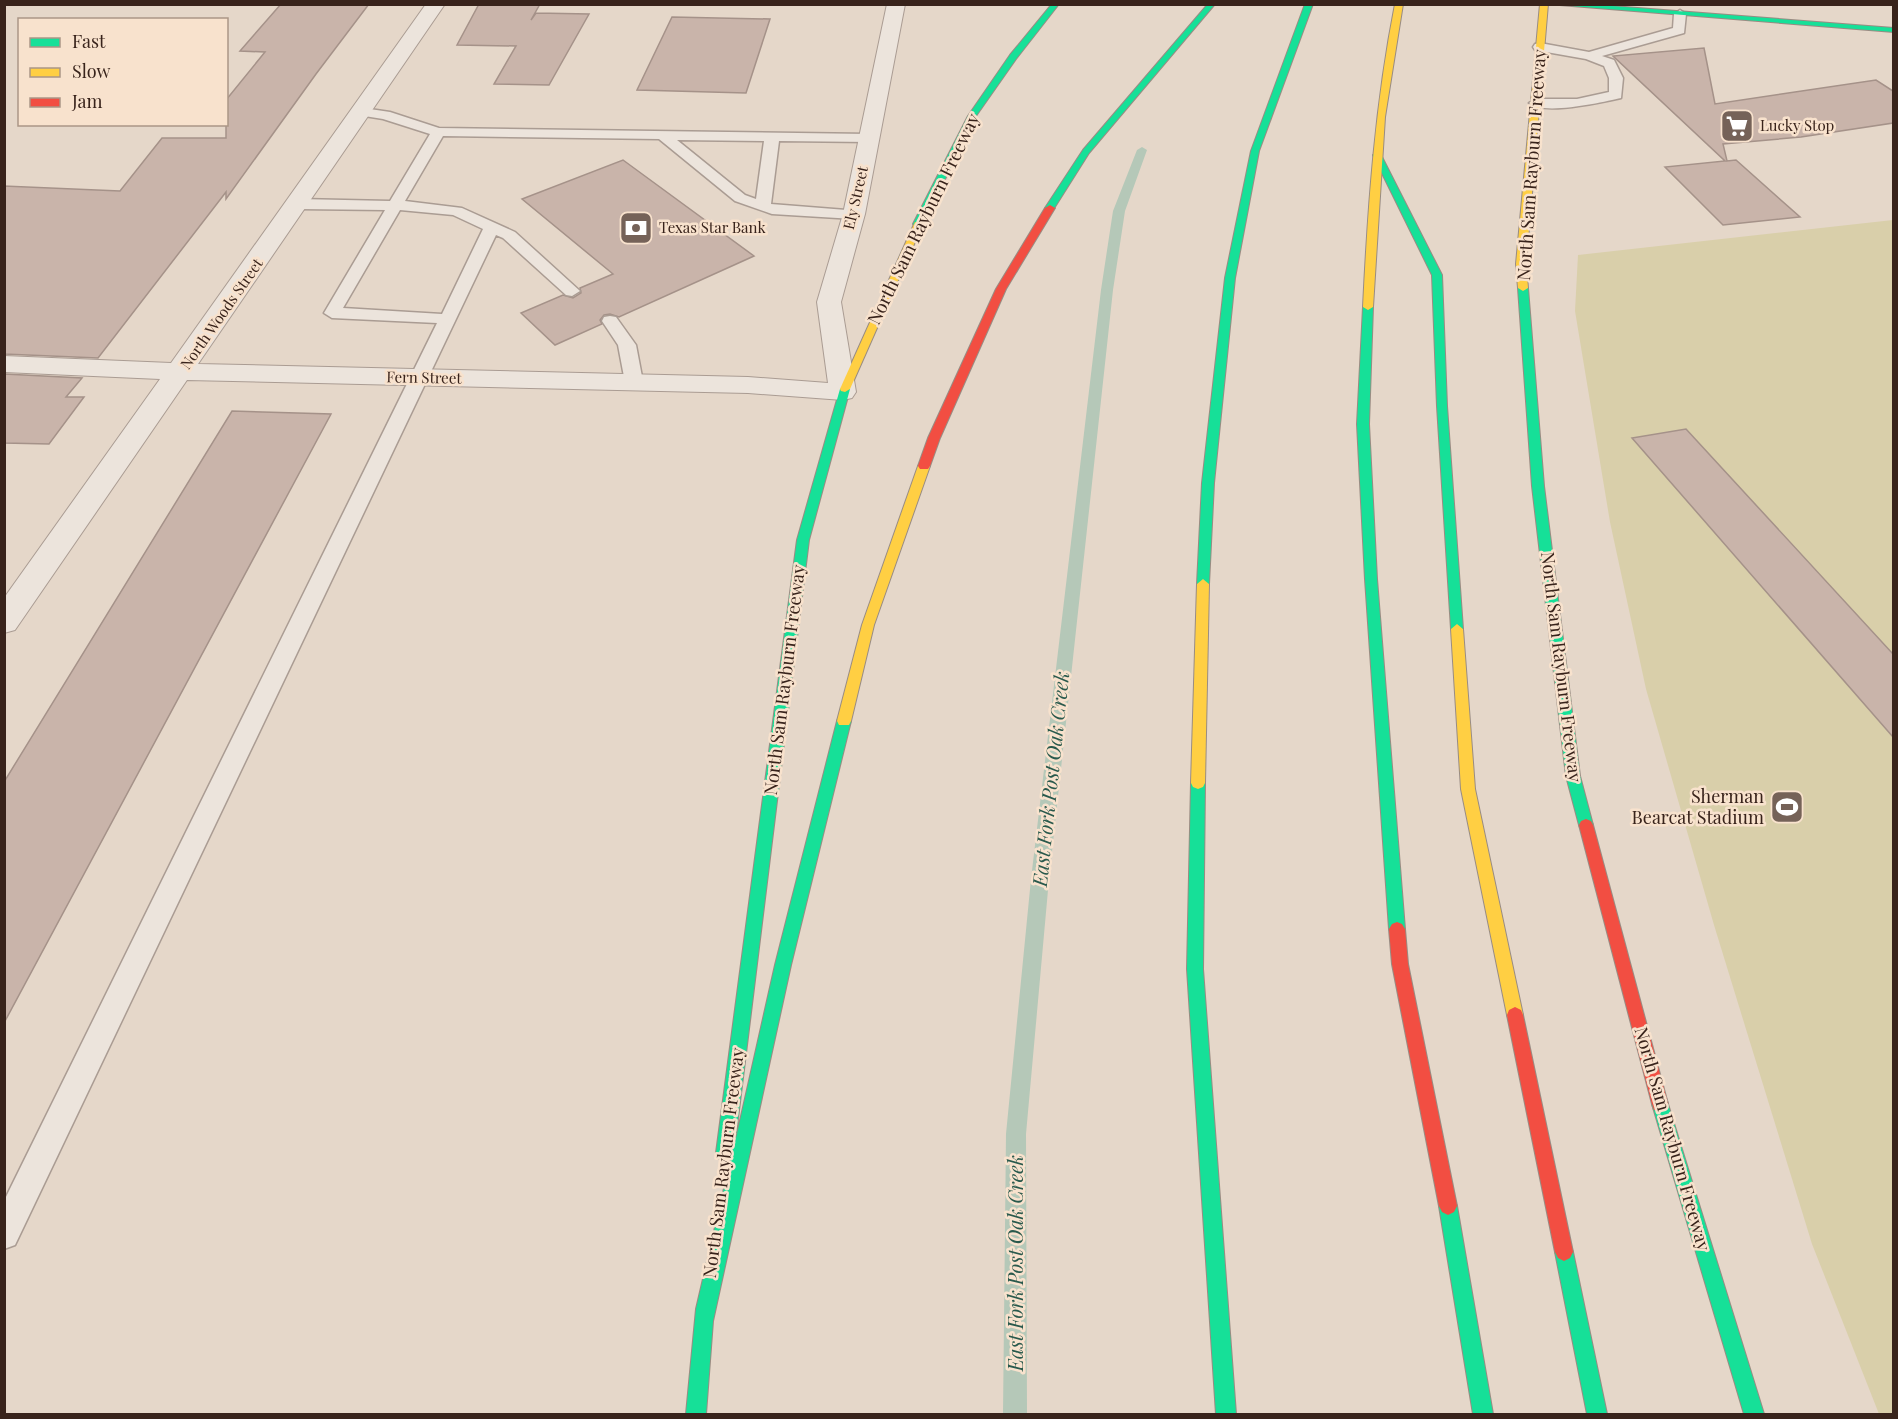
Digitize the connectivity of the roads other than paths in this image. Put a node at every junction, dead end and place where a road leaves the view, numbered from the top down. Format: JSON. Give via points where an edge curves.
{"nodes":[{"id":1,"x":436,"y":4,"type":"edge"},
{"id":2,"x":896,"y":4,"type":"edge"},
{"id":3,"x":1056,"y":4,"type":"edge"},
{"id":4,"x":1212,"y":4,"type":"edge"},
{"id":5,"x":1309,"y":4,"type":"edge"},
{"id":6,"x":1400,"y":4,"type":"edge"},
{"id":7,"x":1544,"y":4,"type":"edge"},
{"id":8,"x":1550,"y":4,"type":"edge"},
{"id":9,"x":1680,"y":14,"type":"junction"},
{"id":10,"x":1893,"y":30,"type":"edge"},
{"id":11,"x":1540,"y":47,"type":"junction"},
{"id":12,"x":1589,"y":56,"type":"junction"},
{"id":13,"x":1536,"y":103,"type":"junction"},
{"id":14,"x":363,"y":112,"type":"junction"},
{"id":15,"x":438,"y":132,"type":"junction"},
{"id":16,"x":664,"y":136,"type":"junction"},
{"id":17,"x":772,"y":137,"type":"junction"},
{"id":18,"x":869,"y":138,"type":"junction"},
{"id":19,"x":1376,"y":154,"type":"junction"},
{"id":20,"x":298,"y":204,"type":"junction"},
{"id":21,"x":395,"y":206,"type":"junction"},
{"id":22,"x":763,"y":206,"type":"junction"},
{"id":23,"x":854,"y":214,"type":"junction"},
{"id":24,"x":492,"y":227,"type":"junction"},
{"id":25,"x":572,"y":291,"type":"dead end"},
{"id":26,"x":449,"y":319,"type":"junction"},
{"id":27,"x":610,"y":321,"type":"dead end"},
{"id":28,"x":4,"y":364,"type":"edge"},
{"id":29,"x":182,"y":372,"type":"junction"},
{"id":30,"x":421,"y":378,"type":"junction"},
{"id":31,"x":634,"y":382,"type":"junction"},
{"id":32,"x":843,"y":392,"type":"junction"},
{"id":33,"x":4,"y":622,"type":"edge"},
{"id":34,"x":4,"y":1234,"type":"edge"},
{"id":35,"x":702,"y":1330,"type":"junction"},
{"id":36,"x":696,"y":1414,"type":"edge"},
{"id":37,"x":1226,"y":1414,"type":"edge"},
{"id":38,"x":1483,"y":1414,"type":"edge"},
{"id":39,"x":1597,"y":1414,"type":"edge"},
{"id":40,"x":1754,"y":1414,"type":"edge"}],
"edges":[{"from":1,"to":14,"type":"street","name":"North Woods Street"},
{"from":2,"to":18,"type":"street","name":"Ely Street"},
{"from":3,"to":32,"type":"main road","name":"North Sam Rayburn Freeway","via":[[1012,57],[972,116]]},
{"from":4,"to":35,"type":"main road","via":[[1086,152],[1052,204],[1001,289],[934,438],[868,625],[783,965]]},
{"from":5,"to":37,"type":"main road","via":[[1255,151],[1230,278],[1208,483],[1195,969]]},
{"from":6,"to":19,"type":"main road","via":[[1388,53]]},
{"from":7,"to":11,"type":"main road","name":"North Sam Rayburn Freeway"},
{"from":8,"to":9,"type":"main road"},
{"from":9,"to":10,"type":"main road"},
{"from":9,"to":12,"type":"lane","via":[[1679,30]]},
{"from":11,"to":12,"type":"lane"},
{"from":11,"to":13,"type":"main road","name":"North Sam Rayburn Freeway"},
{"from":12,"to":13,"type":"lane","via":[[1609,63],[1616,78],[1616,95],[1577,103]]},
{"from":13,"to":40,"type":"main road","name":"North Sam Rayburn Freeway","via":[[1521,264],[1538,486],[1573,776],[1671,1145]]},
{"from":14,"to":15,"type":"lane"},
{"from":14,"to":20,"type":"street","name":"North Woods Street"},
{"from":15,"to":16,"type":"lane"},
{"from":15,"to":21,"type":"lane"},
{"from":16,"to":17,"type":"lane"},
{"from":16,"to":22,"type":"lane","via":[[740,198]]},
{"from":17,"to":18,"type":"lane"},
{"from":17,"to":22,"type":"lane"},
{"from":18,"to":23,"type":"street","name":"Ely Street"},
{"from":19,"to":38,"type":"main road","via":[[1363,424],[1400,964],[1453,1232]]},
{"from":19,"to":39,"type":"main road","via":[[1437,275],[1468,789]]},
{"from":20,"to":21,"type":"lane"},
{"from":20,"to":29,"type":"street","name":"North Woods Street"},
{"from":21,"to":24,"type":"lane","via":[[457,211]]},
{"from":21,"to":26,"type":"lane","via":[[332,313]]},
{"from":22,"to":23,"type":"lane"},
{"from":23,"to":32,"type":"street","name":"Ely Street","via":[[829,302]]},
{"from":24,"to":25,"type":"lane","via":[[509,236]]},
{"from":24,"to":26,"type":"lane"},
{"from":26,"to":30,"type":"lane"},
{"from":27,"to":31,"type":"lane","via":[[627,345]]},
{"from":28,"to":29,"type":"street","name":"Fern Street"},
{"from":29,"to":30,"type":"street","name":"Fern Street"},
{"from":29,"to":33,"type":"street","name":"North Woods Street"},
{"from":30,"to":31,"type":"street","name":"Fern Street"},
{"from":30,"to":34,"type":"lane"},
{"from":31,"to":32,"type":"street","name":"Fern Street"},
{"from":32,"to":35,"type":"main road","name":"North Sam Rayburn Freeway","via":[[802,540]]},
{"from":35,"to":36,"type":"main road","name":"North Sam Rayburn Freeway"}]}
